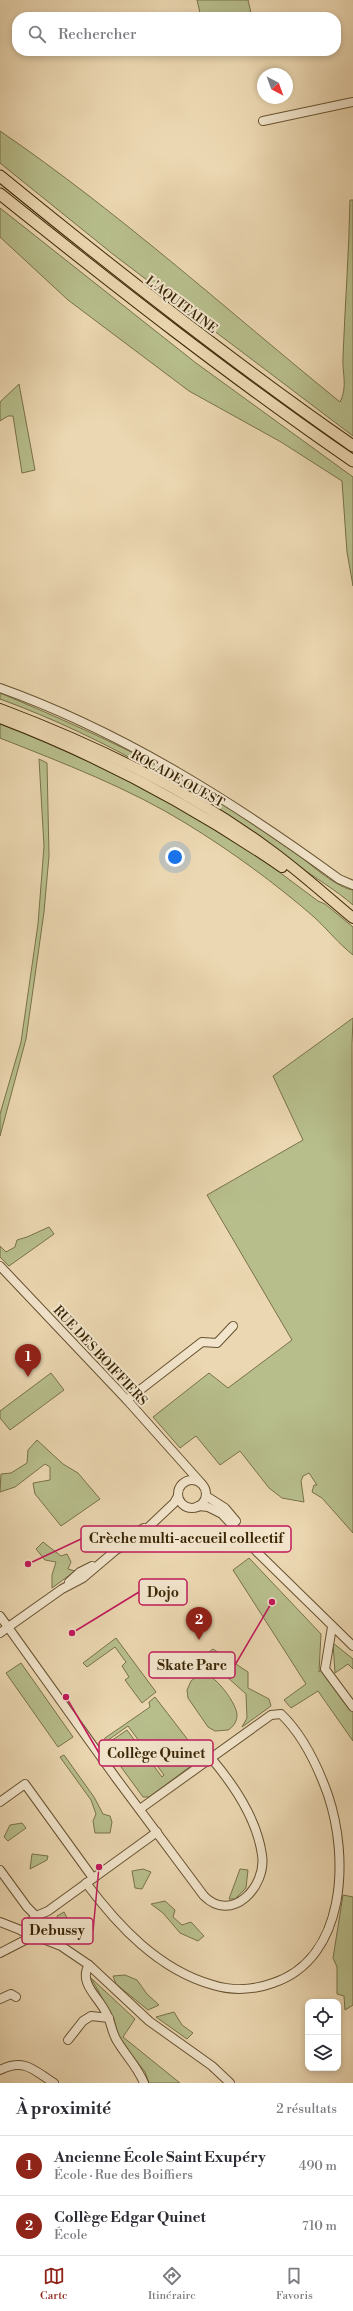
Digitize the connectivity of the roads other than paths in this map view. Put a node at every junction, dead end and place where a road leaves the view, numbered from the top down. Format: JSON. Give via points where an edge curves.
{"nodes":[{"id":1,"x":353,"y":102,"type":"edge"},
{"id":2,"x":263,"y":121,"type":"dead end"},
{"id":3,"x":0,"y":176,"type":"edge"},
{"id":4,"x":0,"y":194,"type":"edge"},
{"id":5,"x":353,"y":446,"type":"edge"},
{"id":6,"x":353,"y":461,"type":"edge"},
{"id":7,"x":0,"y":688,"type":"edge"},
{"id":8,"x":0,"y":709,"type":"edge"},
{"id":9,"x":0,"y":718,"type":"edge"},
{"id":10,"x":353,"y":885,"type":"edge"},
{"id":11,"x":327,"y":897,"type":"junction"},
{"id":12,"x":353,"y":918,"type":"edge"},
{"id":13,"x":0,"y":1266,"type":"edge"},
{"id":14,"x":233,"y":1326,"type":"dead end"},
{"id":15,"x":127,"y":1400,"type":"junction"},
{"id":16,"x":183,"y":1462,"type":"junction"},
{"id":17,"x":186,"y":1481,"type":"junction"},
{"id":18,"x":201,"y":1484,"type":"junction"},
{"id":19,"x":178,"y":1496,"type":"junction"},
{"id":20,"x":206,"y":1496,"type":"junction"},
{"id":21,"x":185,"y":1506,"type":"junction"},
{"id":22,"x":198,"y":1506,"type":"junction"},
{"id":23,"x":156,"y":1522,"type":"junction"},
{"id":24,"x":246,"y":1537,"type":"junction"},
{"id":25,"x":0,"y":1616,"type":"edge"},
{"id":26,"x":332,"y":1626,"type":"junction"},
{"id":27,"x":8,"y":1627,"type":"junction"},
{"id":28,"x":0,"y":1633,"type":"edge"},
{"id":29,"x":353,"y":1646,"type":"edge"},
{"id":30,"x":353,"y":1707,"type":"edge"},
{"id":31,"x":211,"y":1758,"type":"junction"},
{"id":32,"x":0,"y":1802,"type":"edge"},
{"id":33,"x":140,"y":1809,"type":"junction"},
{"id":34,"x":157,"y":1832,"type":"junction"},
{"id":35,"x":0,"y":1870,"type":"edge"},
{"id":36,"x":89,"y":1881,"type":"junction"},
{"id":37,"x":36,"y":1916,"type":"junction"},
{"id":38,"x":0,"y":1922,"type":"edge"},
{"id":39,"x":22,"y":1931,"type":"junction"},
{"id":40,"x":33,"y":1936,"type":"junction"},
{"id":41,"x":0,"y":1953,"type":"edge"},
{"id":42,"x":88,"y":1965,"type":"junction"},
{"id":43,"x":16,"y":1997,"type":"dead end"},
{"id":44,"x":0,"y":1999,"type":"edge"},
{"id":45,"x":109,"y":2018,"type":"junction"},
{"id":46,"x":68,"y":2040,"type":"dead end"},
{"id":47,"x":0,"y":2070,"type":"edge"},
{"id":48,"x":54,"y":2083,"type":"edge"},
{"id":49,"x":144,"y":2083,"type":"edge"},
{"id":50,"x":230,"y":2083,"type":"edge"}],
"edges":[{"from":1,"to":2,"type":"street"},
{"from":3,"to":5,"type":"highway","name":"L'AQUITAINE","via":[[142,292]]},
{"from":4,"to":6,"type":"highway","name":"L'AQUITAINE","via":[[134,302],[268,403]]},
{"from":7,"to":10,"type":"street","via":[[71,717],[134,749],[262,823],[339,879]]},
{"from":8,"to":11,"type":"main road","name":"ROCADE OUEST","via":[[88,746],[186,795],[265,846],[308,878]]},
{"from":9,"to":11,"type":"main road","name":"ROCADE OUEST","via":[[69,745],[174,798],[257,849]]},
{"from":11,"to":12,"type":"main road","name":"ROCADE OUEST"},
{"from":13,"to":15,"type":"street","name":"RUE DES BOIFFIERS"},
{"from":14,"to":15,"type":"street","via":[[217,1344],[202,1342]]},
{"from":15,"to":16,"type":"street","name":"RUE DES BOIFFIERS"},
{"from":16,"to":17,"type":"street"},
{"from":16,"to":18,"type":"street","name":"RUE DES BOIFFIERS"},
{"from":17,"to":18,"type":"street","via":[[194,1480]]},
{"from":17,"to":19,"type":"street","via":[[181,1486]]},
{"from":18,"to":20,"type":"street"},
{"from":19,"to":21,"type":"street"},
{"from":19,"to":23,"type":"street"},
{"from":20,"to":22,"type":"street"},
{"from":20,"to":24,"type":"street","via":[[230,1513]]},
{"from":21,"to":22,"type":"street"},
{"from":21,"to":23,"type":"street"},
{"from":22,"to":24,"type":"street","via":[[208,1507],[222,1514]]},
{"from":23,"to":27,"type":"street","via":[[136,1540],[80,1572],[62,1589]]},
{"from":24,"to":26,"type":"street","via":[[259,1554]]},
{"from":25,"to":27,"type":"street"},
{"from":26,"to":29,"type":"street"},
{"from":26,"to":30,"type":"street","via":[[325,1669]]},
{"from":27,"to":28,"type":"street"},
{"from":27,"to":33,"type":"street"},
{"from":31,"to":33,"type":"street"},
{"from":31,"to":34,"type":"street","via":[[237,1792],[261,1846],[261,1876],[250,1895],[238,1904],[217,1905],[209,1900]]},
{"from":31,"to":36,"type":"street","via":[[271,1715],[278,1714],[291,1727],[317,1768],[331,1804],[339,1840],[339,1881],[330,1926],[304,1965],[280,1981],[267,1985],[237,1989],[212,1985],[181,1971],[145,1948],[116,1922]]},
{"from":32,"to":36,"type":"street","via":[[25,1784]]},
{"from":33,"to":34,"type":"street"},
{"from":34,"to":36,"type":"street"},
{"from":35,"to":37,"type":"street"},
{"from":36,"to":37,"type":"street"},
{"from":37,"to":39,"type":"street"},
{"from":38,"to":39,"type":"street"},
{"from":39,"to":40,"type":"street"},
{"from":40,"to":41,"type":"street"},
{"from":40,"to":42,"type":"street","via":[[61,1946]]},
{"from":42,"to":45,"type":"street","via":[[85,1974],[88,1985]]},
{"from":42,"to":50,"type":"street","via":[[149,2021],[212,2066]]},
{"from":43,"to":44,"type":"street","via":[[11,1994]]},
{"from":45,"to":46,"type":"street","via":[[91,2016],[83,2021]]},
{"from":45,"to":49,"type":"street","via":[[117,2041],[138,2068]]},
{"from":47,"to":48,"type":"street","via":[[12,2064],[25,2064]]}]}
